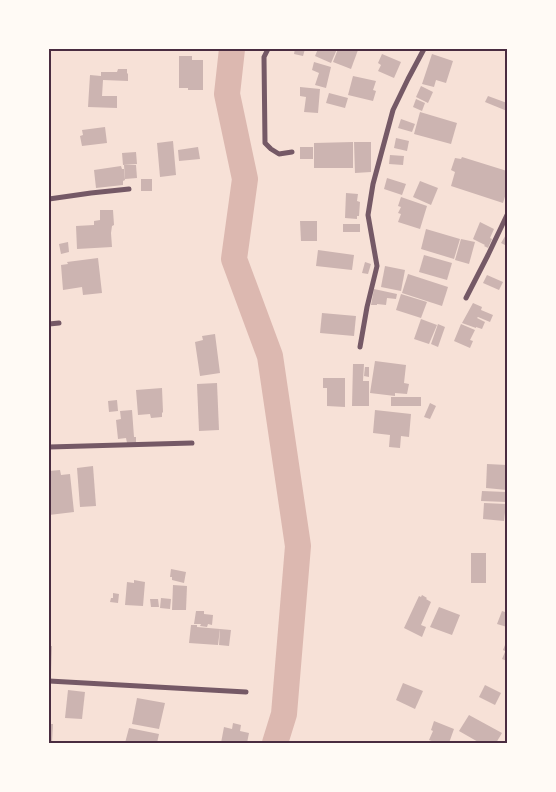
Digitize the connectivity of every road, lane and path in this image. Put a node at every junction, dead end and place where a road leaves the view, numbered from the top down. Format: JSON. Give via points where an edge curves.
{"nodes":[{"id":1,"x":268,"y":49,"type":"edge"},
{"id":2,"x":424,"y":49,"type":"edge"},
{"id":3,"x":292,"y":152,"type":"dead end"},
{"id":4,"x":129,"y":189,"type":"dead end"},
{"id":5,"x":49,"y":200,"type":"edge"},
{"id":6,"x":507,"y":215,"type":"edge"},
{"id":7,"x":466,"y":298,"type":"dead end"},
{"id":8,"x":59,"y":323,"type":"dead end"},
{"id":9,"x":49,"y":324,"type":"edge"},
{"id":10,"x":360,"y":347,"type":"dead end"},
{"id":11,"x":192,"y":443,"type":"dead end"},
{"id":12,"x":49,"y":447,"type":"edge"},
{"id":13,"x":49,"y":680,"type":"edge"},
{"id":14,"x":246,"y":692,"type":"dead end"}],
"edges":[{"from":1,"to":3,"type":"street","via":[[264,57],[265,143],[279,154]]},
{"from":2,"to":10,"type":"street","via":[[393,110],[373,184],[368,215],[377,266]]},
{"from":4,"to":5,"type":"street"},
{"from":6,"to":7,"type":"street"},
{"from":8,"to":9,"type":"street"},
{"from":11,"to":12,"type":"street"},
{"from":13,"to":14,"type":"street"}]}
